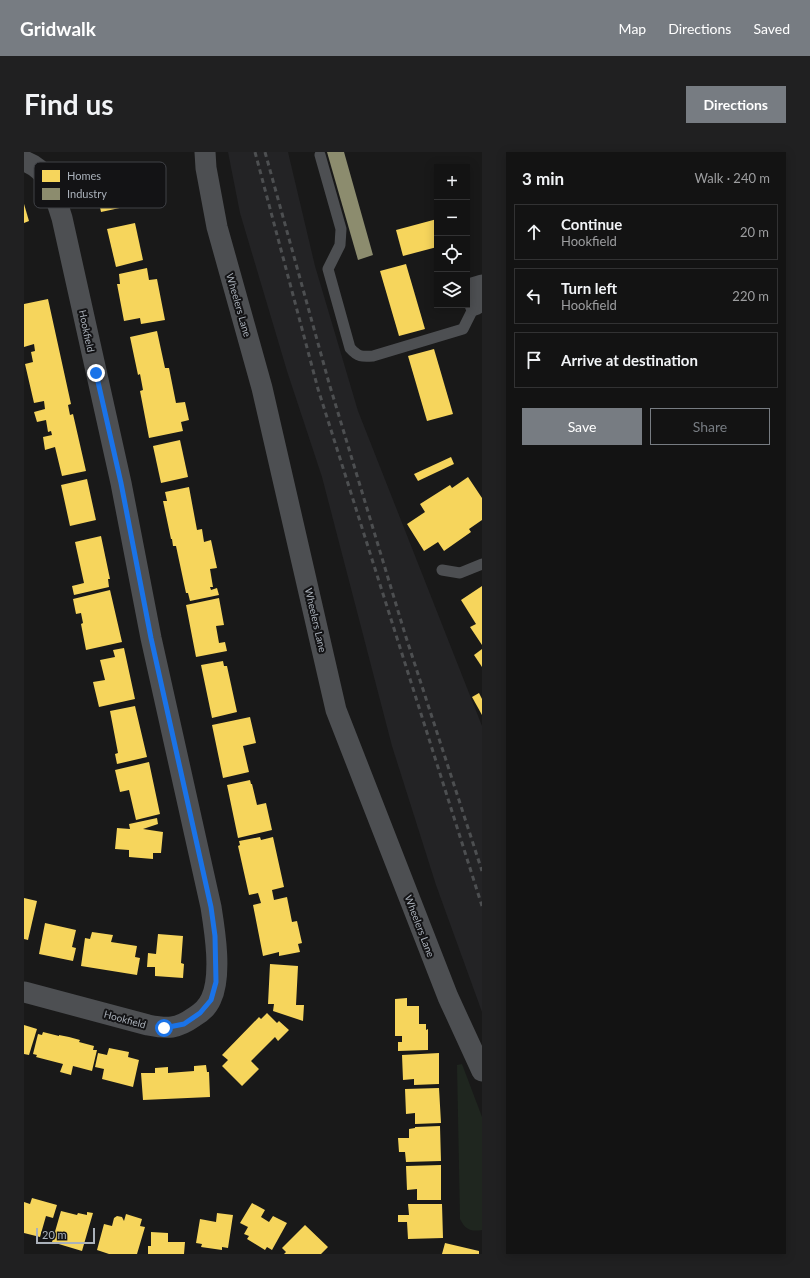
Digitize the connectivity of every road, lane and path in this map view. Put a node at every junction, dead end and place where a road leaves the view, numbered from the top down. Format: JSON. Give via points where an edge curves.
{"nodes":[{"id":1,"x":205,"y":152,"type":"edge"},
{"id":2,"x":320,"y":155,"type":"dead end"},
{"id":3,"x":24,"y":162,"type":"edge"},
{"id":4,"x":34,"y":165,"type":"edge"},
{"id":5,"x":59,"y":208,"type":"edge"},
{"id":6,"x":482,"y":285,"type":"edge"},
{"id":7,"x":475,"y":305,"type":"joint"},
{"id":8,"x":482,"y":564,"type":"edge"},
{"id":9,"x":442,"y":570,"type":"dead end"},
{"id":10,"x":24,"y":992,"type":"edge"},
{"id":11,"x":482,"y":1071,"type":"edge"}],
"edges":[{"from":1,"to":11,"type":"street","name":"Wheelers Lane","via":[[217,227],[262,388],[336,710],[448,998]]},
{"from":2,"to":7,"type":"lane","via":[[341,229],[340,245],[328,269],[350,348],[355,354],[373,356],[463,329]]},
{"from":3,"to":4,"type":"street","name":"Hookfield"},
{"from":5,"to":10,"type":"street","name":"Hookfield","via":[[121,483],[151,638],[211,907],[215,936],[216,982],[211,1000],[200,1013],[184,1024],[164,1028]]},
{"from":6,"to":7,"type":"street","via":[[472,288]]},
{"from":8,"to":9,"type":"lane","via":[[460,573]]}]}
